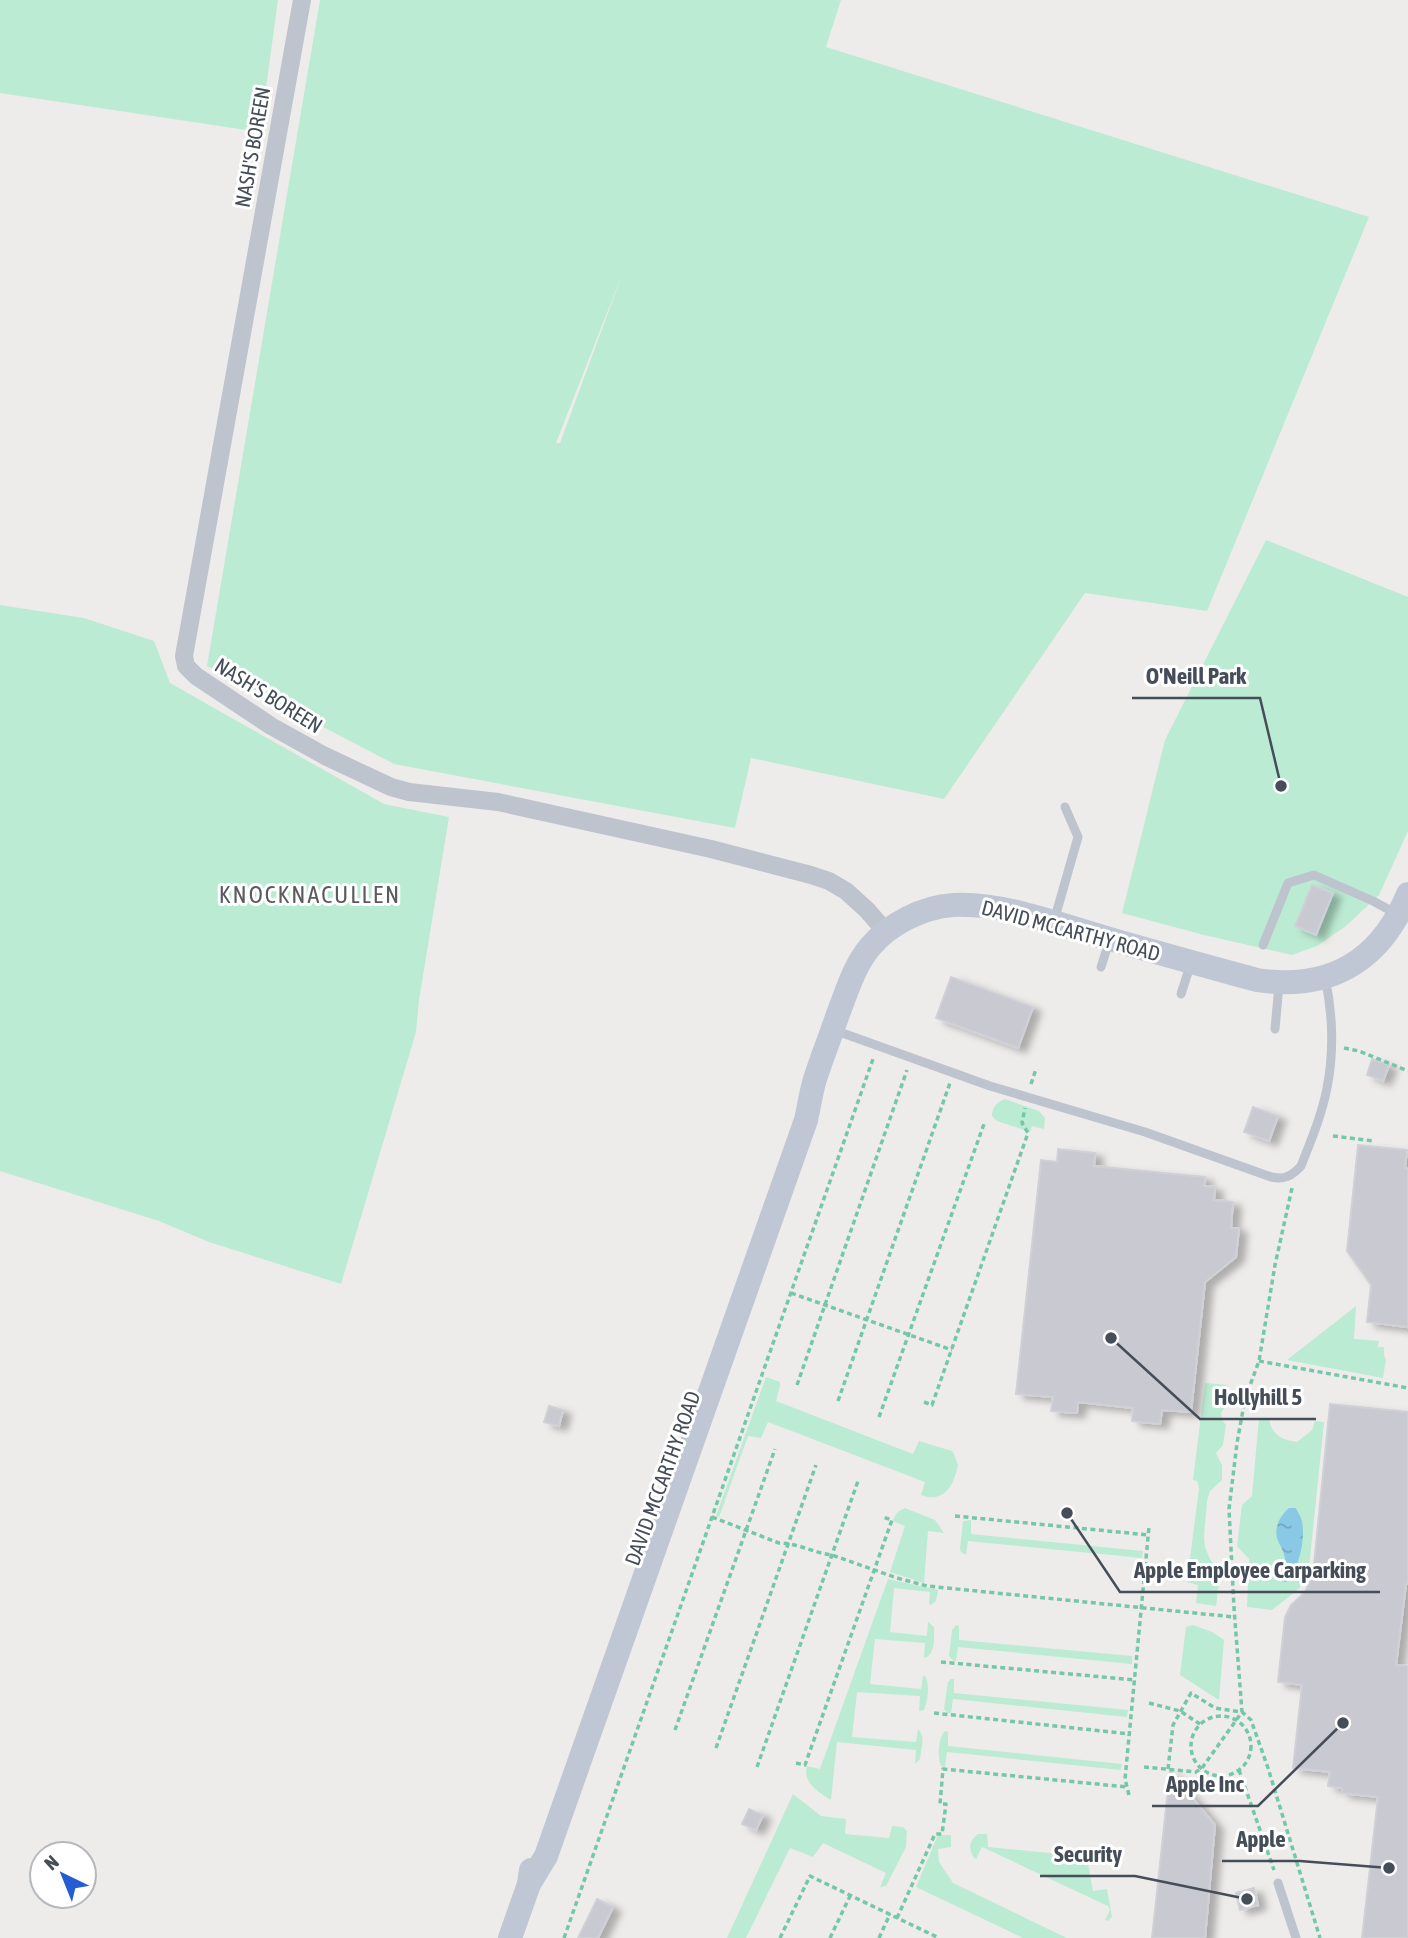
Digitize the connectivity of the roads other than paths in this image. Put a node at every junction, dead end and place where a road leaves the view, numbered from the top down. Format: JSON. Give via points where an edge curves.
{"nodes":[{"id":1,"x":302,"y":0,"type":"edge"},
{"id":2,"x":1065,"y":807,"type":"dead end"},
{"id":3,"x":1405,"y":910,"type":"edge"},
{"id":4,"x":1054,"y":922,"type":"junction"},
{"id":5,"x":886,"y":932,"type":"junction"},
{"id":6,"x":1110,"y":939,"type":"junction"},
{"id":7,"x":1263,"y":945,"type":"dead end"},
{"id":8,"x":1191,"y":962,"type":"junction"},
{"id":9,"x":1101,"y":967,"type":"dead end"},
{"id":10,"x":1325,"y":978,"type":"junction"},
{"id":11,"x":1279,"y":984,"type":"junction"},
{"id":12,"x":1181,"y":994,"type":"dead end"},
{"id":13,"x":833,"y":1029,"type":"junction"},
{"id":14,"x":1275,"y":1029,"type":"dead end"},
{"id":15,"x":1278,"y":1883,"type":"road end"},
{"id":16,"x":1292,"y":1937,"type":"edge"},
{"id":17,"x":510,"y":1938,"type":"edge"}],
"edges":[{"from":1,"to":5,"type":"street","name":"NASH'S BOREEN","via":[[184,656],[186,666],[271,726],[391,787],[499,802],[811,875],[846,891]]},
{"from":2,"to":4,"type":"lane","via":[[1078,837]]},
{"from":3,"to":7,"type":"lane","via":[[1314,875],[1288,883]]},
{"from":3,"to":10,"type":"street","name":"DAVID MCCARTHY ROAD","via":[[1371,951]]},
{"from":4,"to":5,"type":"street","name":"DAVID MCCARTHY ROAD","via":[[983,906],[950,905],[912,916]]},
{"from":4,"to":6,"type":"street","name":"DAVID MCCARTHY ROAD"},
{"from":5,"to":13,"type":"street","name":"DAVID MCCARTHY ROAD","via":[[861,959]]},
{"from":6,"to":8,"type":"street","name":"DAVID MCCARTHY ROAD"},
{"from":6,"to":9,"type":"lane"},
{"from":8,"to":11,"type":"street","name":"DAVID MCCARTHY ROAD"},
{"from":8,"to":12,"type":"lane"},
{"from":10,"to":11,"type":"street","name":"DAVID MCCARTHY ROAD"},
{"from":10,"to":13,"type":"lane","via":[[1331,1065],[1324,1101],[1301,1166],[1283,1178],[1027,1098]]},
{"from":11,"to":14,"type":"lane"},
{"from":13,"to":17,"type":"street","name":"DAVID MCCARTHY ROAD","via":[[815,1080],[793,1116],[641,1538],[534,1849],[529,1884]]},
{"from":15,"to":16,"type":"lane"}]}
